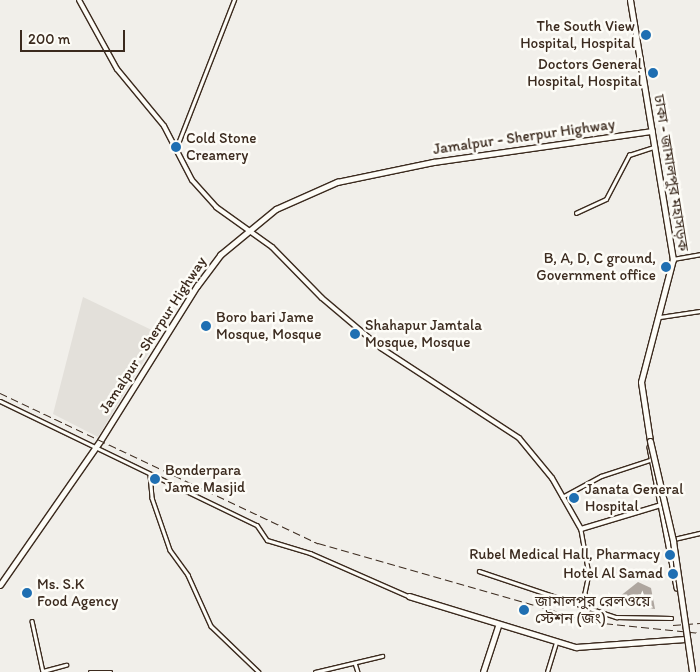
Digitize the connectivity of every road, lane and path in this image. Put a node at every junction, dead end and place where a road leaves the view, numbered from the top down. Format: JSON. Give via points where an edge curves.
{"nodes":[{"id":1,"x":79,"y":0,"type":"edge"},
{"id":2,"x":234,"y":0,"type":"edge"},
{"id":3,"x":630,"y":0,"type":"edge"},
{"id":4,"x":652,"y":131,"type":"junction"},
{"id":5,"x":177,"y":146,"type":"junction"},
{"id":6,"x":655,"y":146,"type":"junction"},
{"id":7,"x":576,"y":213,"type":"dead end"},
{"id":8,"x":247,"y":229,"type":"junction"},
{"id":9,"x":700,"y":254,"type":"edge"},
{"id":10,"x":673,"y":259,"type":"junction"},
{"id":11,"x":700,"y":311,"type":"edge"},
{"id":12,"x":660,"y":317,"type":"junction"},
{"id":13,"x":0,"y":401,"type":"edge"},
{"id":14,"x":650,"y":441,"type":"junction"},
{"id":15,"x":97,"y":446,"type":"junction"},
{"id":16,"x":650,"y":460,"type":"junction"},
{"id":17,"x":150,"y":474,"type":"junction"},
{"id":18,"x":562,"y":497,"type":"junction"},
{"id":19,"x":661,"y":505,"type":"junction"},
{"id":20,"x":581,"y":529,"type":"junction"},
{"id":21,"x":700,"y":533,"type":"edge"},
{"id":22,"x":670,"y":540,"type":"junction"},
{"id":23,"x":479,"y":572,"type":"dead end"},
{"id":24,"x":0,"y":585,"type":"edge"},
{"id":25,"x":409,"y":596,"type":"joint"},
{"id":26,"x":582,"y":607,"type":"junction"},
{"id":27,"x":671,"y":618,"type":"dead end"},
{"id":28,"x":32,"y":621,"type":"dead end"},
{"id":29,"x":498,"y":626,"type":"junction"},
{"id":30,"x":685,"y":638,"type":"junction"},
{"id":31,"x":556,"y":642,"type":"junction"},
{"id":32,"x":382,"y":656,"type":"dead end"},
{"id":33,"x":355,"y":663,"type":"junction"},
{"id":34,"x":66,"y":665,"type":"dead end"},
{"id":35,"x":43,"y":671,"type":"edge"},
{"id":36,"x":90,"y":672,"type":"edge"},
{"id":37,"x":111,"y":672,"type":"edge"},
{"id":38,"x":259,"y":672,"type":"edge"},
{"id":39,"x":316,"y":672,"type":"edge"},
{"id":40,"x":358,"y":672,"type":"edge"},
{"id":41,"x":483,"y":672,"type":"edge"},
{"id":42,"x":546,"y":672,"type":"edge"},
{"id":43,"x":691,"y":672,"type":"edge"}],
"edges":[{"from":1,"to":5,"type":"main road","via":[[118,69]]},
{"from":2,"to":5,"type":"street"},
{"from":3,"to":4,"type":"highway","name":"ঢাকা - জামালপুর মহাসড়ক"},
{"from":4,"to":6,"type":"highway","name":"ঢাকা - জামালপুর মহাসড়ক"},
{"from":4,"to":8,"type":"main road","name":"Jamalpur - Sherpur Highway","via":[[434,162],[337,182],[305,193]]},
{"from":5,"to":8,"type":"main road","via":[[192,180],[216,207]]},
{"from":6,"to":7,"type":"street","via":[[629,155],[606,199]]},
{"from":6,"to":10,"type":"highway","name":"ঢাকা - জামালপুর মহাসড়ক"},
{"from":8,"to":15,"type":"main road","name":"Jamalpur - Sherpur Highway","via":[[197,286]]},
{"from":8,"to":18,"type":"main road","via":[[381,348],[519,438]]},
{"from":9,"to":10,"type":"street"},
{"from":10,"to":12,"type":"highway","name":"ঢাকা - জামালপুর মহাসড়ক"},
{"from":11,"to":12,"type":"street"},
{"from":12,"to":14,"type":"highway","name":"ঢাকা - জামালপুর মহাসড়ক","via":[[641,382]]},
{"from":13,"to":15,"type":"street"},
{"from":14,"to":16,"type":"main road"},
{"from":14,"to":43,"type":"highway","name":"ঢাকা - জামালপুর মহাসড়ক","bridge":true,"via":[[673,541]]},
{"from":15,"to":17,"type":"street"},
{"from":15,"to":24,"type":"main road","name":"Jamalpur - Sherpur Highway"},
{"from":16,"to":18,"type":"street","via":[[601,476]]},
{"from":16,"to":19,"type":"main road"},
{"from":17,"to":25,"type":"street","via":[[257,525],[267,540],[310,553]]},
{"from":17,"to":38,"type":"street","via":[[152,498],[170,550],[188,575],[211,626]]},
{"from":18,"to":20,"type":"main road"},
{"from":19,"to":20,"type":"main road"},
{"from":19,"to":22,"type":"main road"},
{"from":20,"to":26,"type":"street","via":[[589,574]]},
{"from":21,"to":22,"type":"street"},
{"from":22,"to":30,"type":"main road"},
{"from":23,"to":26,"type":"street"},
{"from":25,"to":29,"type":"main road"},
{"from":26,"to":27,"type":"street","via":[[616,617]]},
{"from":28,"to":35,"type":"street"},
{"from":29,"to":31,"type":"main road"},
{"from":29,"to":41,"type":"main road"},
{"from":30,"to":31,"type":"main road","via":[[588,648]]},
{"from":30,"to":43,"type":"main road"},
{"from":31,"to":42,"type":"street"},
{"from":32,"to":33,"type":"street"},
{"from":33,"to":39,"type":"street"},
{"from":33,"to":40,"type":"street"},
{"from":34,"to":35,"type":"street"},
{"from":36,"to":37,"type":"street"}]}
